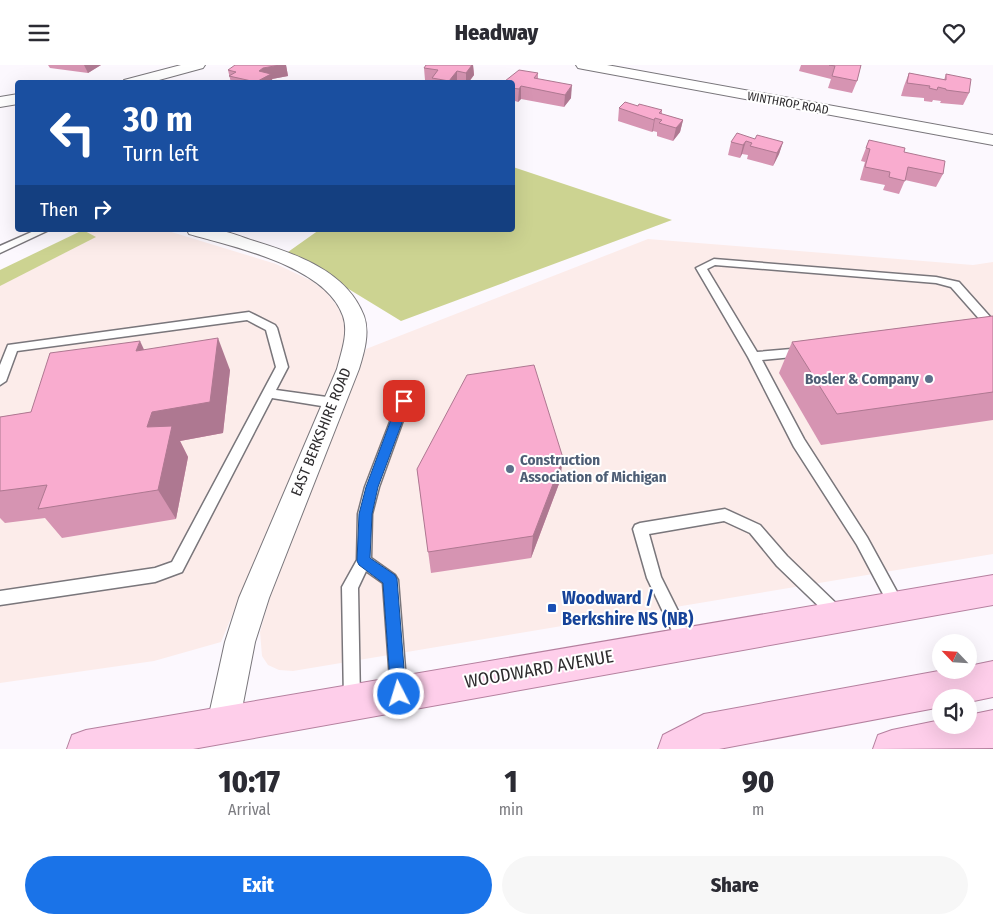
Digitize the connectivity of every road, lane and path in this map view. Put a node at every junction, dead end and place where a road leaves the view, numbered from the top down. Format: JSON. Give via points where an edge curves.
{"nodes":[{"id":1,"x":154,"y":65,"type":"edge"},
{"id":2,"x":198,"y":65,"type":"edge"},
{"id":3,"x":583,"y":65,"type":"edge"},
{"id":4,"x":144,"y":80,"type":"edge"},
{"id":5,"x":15,"y":100,"type":"edge"},
{"id":6,"x":0,"y":102,"type":"edge"},
{"id":7,"x":993,"y":140,"type":"edge"},
{"id":8,"x":40,"y":232,"type":"edge"},
{"id":9,"x":202,"y":232,"type":"edge"},
{"id":10,"x":0,"y":250,"type":"edge"},
{"id":11,"x":990,"y":331,"type":"edge"},
{"id":12,"x":811,"y":351,"type":"edge"},
{"id":13,"x":754,"y":357,"type":"junction"},
{"id":14,"x":0,"y":381,"type":"edge"},
{"id":15,"x":268,"y":393,"type":"junction"},
{"id":16,"x":404,"y":401,"type":"dead end"},
{"id":17,"x":334,"y":403,"type":"junction"},
{"id":18,"x":364,"y":561,"type":"junction"},
{"id":19,"x":993,"y":590,"type":"edge"},
{"id":20,"x":0,"y":598,"type":"edge"},
{"id":21,"x":897,"y":607,"type":"junction"},
{"id":22,"x":839,"y":617,"type":"junction"},
{"id":23,"x":687,"y":644,"type":"junction"},
{"id":24,"x":993,"y":679,"type":"edge"},
{"id":25,"x":399,"y":694,"type":"junction"},
{"id":26,"x":352,"y":701,"type":"junction"},
{"id":27,"x":223,"y":724,"type":"junction"},
{"id":28,"x":993,"y":729,"type":"edge"},
{"id":29,"x":86,"y":749,"type":"edge"},
{"id":30,"x":193,"y":749,"type":"edge"},
{"id":31,"x":677,"y":749,"type":"edge"},
{"id":32,"x":892,"y":749,"type":"edge"}],
"edges":[{"from":1,"to":4,"type":"street"},
{"from":2,"to":4,"type":"street"},
{"from":3,"to":7,"type":"street","name":"WINTHROP ROAD"},
{"from":5,"to":6,"type":"street"},
{"from":8,"to":10,"type":"lane"},
{"from":9,"to":17,"type":"street","name":"EAST BERKSHIRE ROAD","via":[[298,264],[343,296],[354,316],[356,330],[348,369]]},
{"from":11,"to":13,"type":"lane","via":[[955,284],[714,262],[701,269]]},
{"from":12,"to":13,"type":"lane"},
{"from":13,"to":21,"type":"lane","via":[[799,443],[862,541]]},
{"from":14,"to":15,"type":"lane","via":[[12,348],[249,316],[271,328],[282,367]]},
{"from":15,"to":17,"type":"lane"},
{"from":15,"to":20,"type":"lane","via":[[177,567],[155,575]]},
{"from":16,"to":18,"type":"lane","via":[[365,514]]},
{"from":17,"to":27,"type":"street","name":"EAST BERKSHIRE ROAD","via":[[252,604],[240,642]]},
{"from":18,"to":25,"type":"lane","via":[[390,579]]},
{"from":18,"to":26,"type":"lane","via":[[350,587]]},
{"from":19,"to":21,"type":"main road","name":"WOODWARD AVENUE"},
{"from":21,"to":22,"type":"main road","name":"WOODWARD AVENUE"},
{"from":22,"to":23,"type":"main road","name":"WOODWARD AVENUE"},
{"from":22,"to":23,"type":"lane","via":[[782,561],[755,529],[725,515],[640,529],[654,578]]},
{"from":23,"to":25,"type":"main road","name":"WOODWARD AVENUE"},
{"from":24,"to":31,"type":"main road","via":[[704,733]]},
{"from":25,"to":26,"type":"main road","name":"WOODWARD AVENUE"},
{"from":26,"to":27,"type":"main road","name":"WOODWARD AVENUE"},
{"from":27,"to":29,"type":"main road","name":"WOODWARD AVENUE"},
{"from":27,"to":30,"type":"main road"},
{"from":28,"to":32,"type":"main road"}]}
